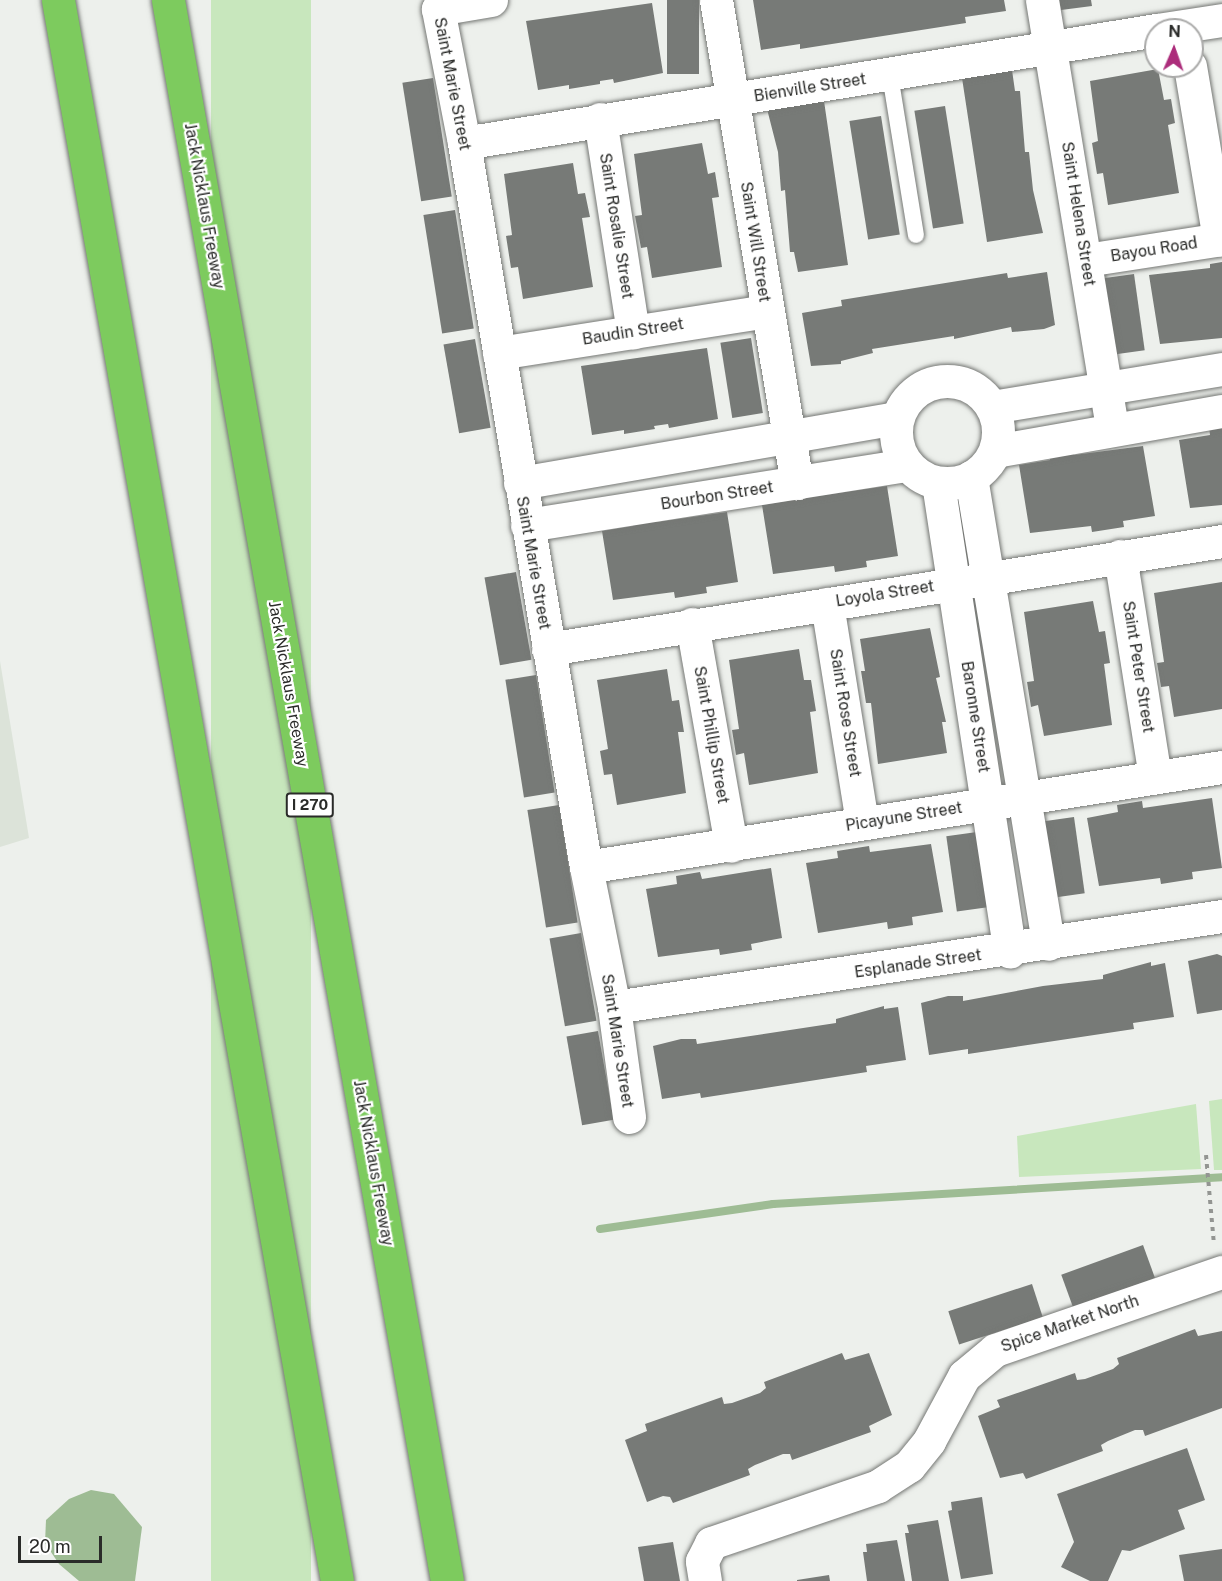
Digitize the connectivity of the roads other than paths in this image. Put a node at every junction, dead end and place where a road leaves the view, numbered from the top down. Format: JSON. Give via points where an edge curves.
{"nodes":[{"id":1,"x":58,"y":0,"type":"edge"},
{"id":2,"x":168,"y":0,"type":"edge"},
{"id":3,"x":490,"y":0,"type":"edge"},
{"id":4,"x":716,"y":0,"type":"edge"},
{"id":5,"x":1042,"y":0,"type":"edge"},
{"id":6,"x":1222,"y":20,"type":"edge"},
{"id":7,"x":1204,"y":23,"type":"edge"},
{"id":8,"x":1144,"y":33,"type":"edge"},
{"id":9,"x":1050,"y":49,"type":"junction"},
{"id":10,"x":890,"y":75,"type":"junction"},
{"id":11,"x":1192,"y":78,"type":"edge"},
{"id":12,"x":732,"y":101,"type":"junction"},
{"id":13,"x":600,"y":119,"type":"junction"},
{"id":14,"x":464,"y":142,"type":"junction"},
{"id":15,"x":915,"y":235,"type":"dead end"},
{"id":16,"x":1220,"y":240,"type":"edge"},
{"id":17,"x":1086,"y":260,"type":"junction"},
{"id":18,"x":766,"y":311,"type":"junction"},
{"id":19,"x":633,"y":332,"type":"junction"},
{"id":20,"x":499,"y":353,"type":"junction"},
{"id":21,"x":1222,"y":369,"type":"edge"},
{"id":22,"x":1106,"y":388,"type":"junction"},
{"id":23,"x":992,"y":407,"type":"junction"},
{"id":24,"x":1222,"y":411,"type":"edge"},
{"id":25,"x":896,"y":418,"type":"junction"},
{"id":26,"x":1112,"y":429,"type":"junction"},
{"id":27,"x":789,"y":438,"type":"junction"},
{"id":28,"x":995,"y":451,"type":"junction"},
{"id":29,"x":907,"y":465,"type":"junction"},
{"id":30,"x":971,"y":477,"type":"junction"},
{"id":31,"x":520,"y":483,"type":"junction"},
{"id":32,"x":797,"y":483,"type":"junction"},
{"id":33,"x":938,"y":483,"type":"junction"},
{"id":34,"x":527,"y":525,"type":"junction"},
{"id":35,"x":1222,"y":541,"type":"edge"},
{"id":36,"x":1120,"y":556,"type":"junction"},
{"id":37,"x":987,"y":577,"type":"junction"},
{"id":38,"x":955,"y":583,"type":"junction"},
{"id":39,"x":827,"y":604,"type":"junction"},
{"id":40,"x":692,"y":624,"type":"junction"},
{"id":41,"x":548,"y":649,"type":"junction"},
{"id":42,"x":1222,"y":767,"type":"edge"},
{"id":43,"x":1155,"y":777,"type":"junction"},
{"id":44,"x":1024,"y":798,"type":"junction"},
{"id":45,"x":988,"y":804,"type":"junction"},
{"id":46,"x":862,"y":823,"type":"junction"},
{"id":47,"x":731,"y":846,"type":"junction"},
{"id":48,"x":586,"y":867,"type":"junction"},
{"id":49,"x":1222,"y":916,"type":"edge"},
{"id":50,"x":1048,"y":944,"type":"junction"},
{"id":51,"x":1010,"y":951,"type":"junction"},
{"id":52,"x":614,"y":1007,"type":"junction"},
{"id":53,"x":629,"y":1117,"type":"dead end"},
{"id":54,"x":1219,"y":1272,"type":"edge"},
{"id":55,"x":705,"y":1566,"type":"edge"},
{"id":56,"x":337,"y":1581,"type":"edge"},
{"id":57,"x":447,"y":1581,"type":"edge"}],
"edges":[{"from":1,"to":56,"type":"highway"},
{"from":2,"to":57,"type":"highway","name":"Jack Nicklaus Freeway","number":"I 270"},
{"from":3,"to":14,"type":"street","name":"Saint Marie Street","via":[[438,9]]},
{"from":4,"to":12,"type":"street","name":"Saint Will Street"},
{"from":5,"to":9,"type":"street","name":"Saint Helena Street"},
{"from":6,"to":7,"type":"street","name":"Bienville Street"},
{"from":8,"to":9,"type":"street","name":"Bienville Street"},
{"from":9,"to":10,"type":"street","name":"Bienville Street"},
{"from":9,"to":17,"type":"street","name":"Saint Helena Street"},
{"from":10,"to":12,"type":"street","name":"Bienville Street"},
{"from":10,"to":15,"type":"lane"},
{"from":11,"to":16,"type":"street"},
{"from":12,"to":13,"type":"street","name":"Bienville Street"},
{"from":12,"to":18,"type":"street","name":"Saint Will Street"},
{"from":13,"to":14,"type":"street","name":"Bienville Street"},
{"from":13,"to":19,"type":"street","name":"Saint Rosalie Street"},
{"from":14,"to":20,"type":"street","name":"Saint Marie Street"},
{"from":16,"to":17,"type":"street","name":"Bayou Road"},
{"from":17,"to":22,"type":"street","name":"Saint Helena Street"},
{"from":18,"to":19,"type":"street","name":"Baudin Street"},
{"from":18,"to":27,"type":"street","name":"Saint Will Street"},
{"from":19,"to":20,"type":"street","name":"Baudin Street"},
{"from":20,"to":31,"type":"street","name":"Saint Marie Street"},
{"from":21,"to":22,"type":"street"},
{"from":22,"to":23,"type":"street"},
{"from":22,"to":26,"type":"street","name":"Saint Helena Street"},
{"from":23,"to":25,"type":"street","via":[[974,387],[957,380],[933,381],[917,389]]},
{"from":23,"to":28,"type":"street","via":[[999,433]]},
{"from":24,"to":26,"type":"street"},
{"from":25,"to":27,"type":"street"},
{"from":25,"to":29,"type":"street","via":[[896,443]]},
{"from":26,"to":28,"type":"street"},
{"from":27,"to":31,"type":"street"},
{"from":27,"to":32,"type":"street","name":"Saint Will Street"},
{"from":28,"to":30,"type":"street"},
{"from":29,"to":32,"type":"street","name":"Bourbon Street"},
{"from":29,"to":33,"type":"street","via":[[921,477]]},
{"from":30,"to":33,"type":"street"},
{"from":30,"to":37,"type":"street","name":"Baronne Street"},
{"from":31,"to":34,"type":"street","name":"Saint Marie Street"},
{"from":32,"to":34,"type":"street","name":"Bourbon Street"},
{"from":33,"to":38,"type":"street","name":"Baronne Street"},
{"from":34,"to":41,"type":"street","name":"Saint Marie Street"},
{"from":35,"to":36,"type":"street","name":"Loyola Street"},
{"from":36,"to":37,"type":"street","name":"Loyola Street"},
{"from":36,"to":43,"type":"street","name":"Saint Peter Street"},
{"from":37,"to":38,"type":"street","name":"Loyola Street"},
{"from":37,"to":44,"type":"street","name":"Baronne Street"},
{"from":38,"to":39,"type":"street","name":"Loyola Street"},
{"from":38,"to":45,"type":"street","name":"Baronne Street"},
{"from":39,"to":40,"type":"street","name":"Loyola Street"},
{"from":39,"to":46,"type":"street","name":"Saint Rose Street"},
{"from":40,"to":41,"type":"street","name":"Loyola Street"},
{"from":40,"to":47,"type":"street","name":"Saint Phillip Street"},
{"from":41,"to":48,"type":"street","name":"Saint Marie Street"},
{"from":42,"to":43,"type":"street","name":"Picayune Street"},
{"from":43,"to":44,"type":"street","name":"Picayune Street"},
{"from":44,"to":45,"type":"street","name":"Picayune Street"},
{"from":44,"to":50,"type":"street","name":"Baronne Street"},
{"from":45,"to":46,"type":"street","name":"Picayune Street"},
{"from":45,"to":51,"type":"street","name":"Baronne Street"},
{"from":46,"to":47,"type":"street","name":"Picayune Street"},
{"from":47,"to":48,"type":"street","name":"Picayune Street"},
{"from":48,"to":52,"type":"street","name":"Saint Marie Street"},
{"from":49,"to":50,"type":"street","name":"Esplanade Street"},
{"from":50,"to":51,"type":"street","name":"Esplanade Street"},
{"from":51,"to":52,"type":"street","name":"Esplanade Street"},
{"from":52,"to":53,"type":"street","name":"Saint Marie Street"},
{"from":54,"to":55,"type":"street","name":"Spice Market North","via":[[994,1350],[964,1376],[929,1441],[909,1466],[878,1486],[711,1543]]}]}
